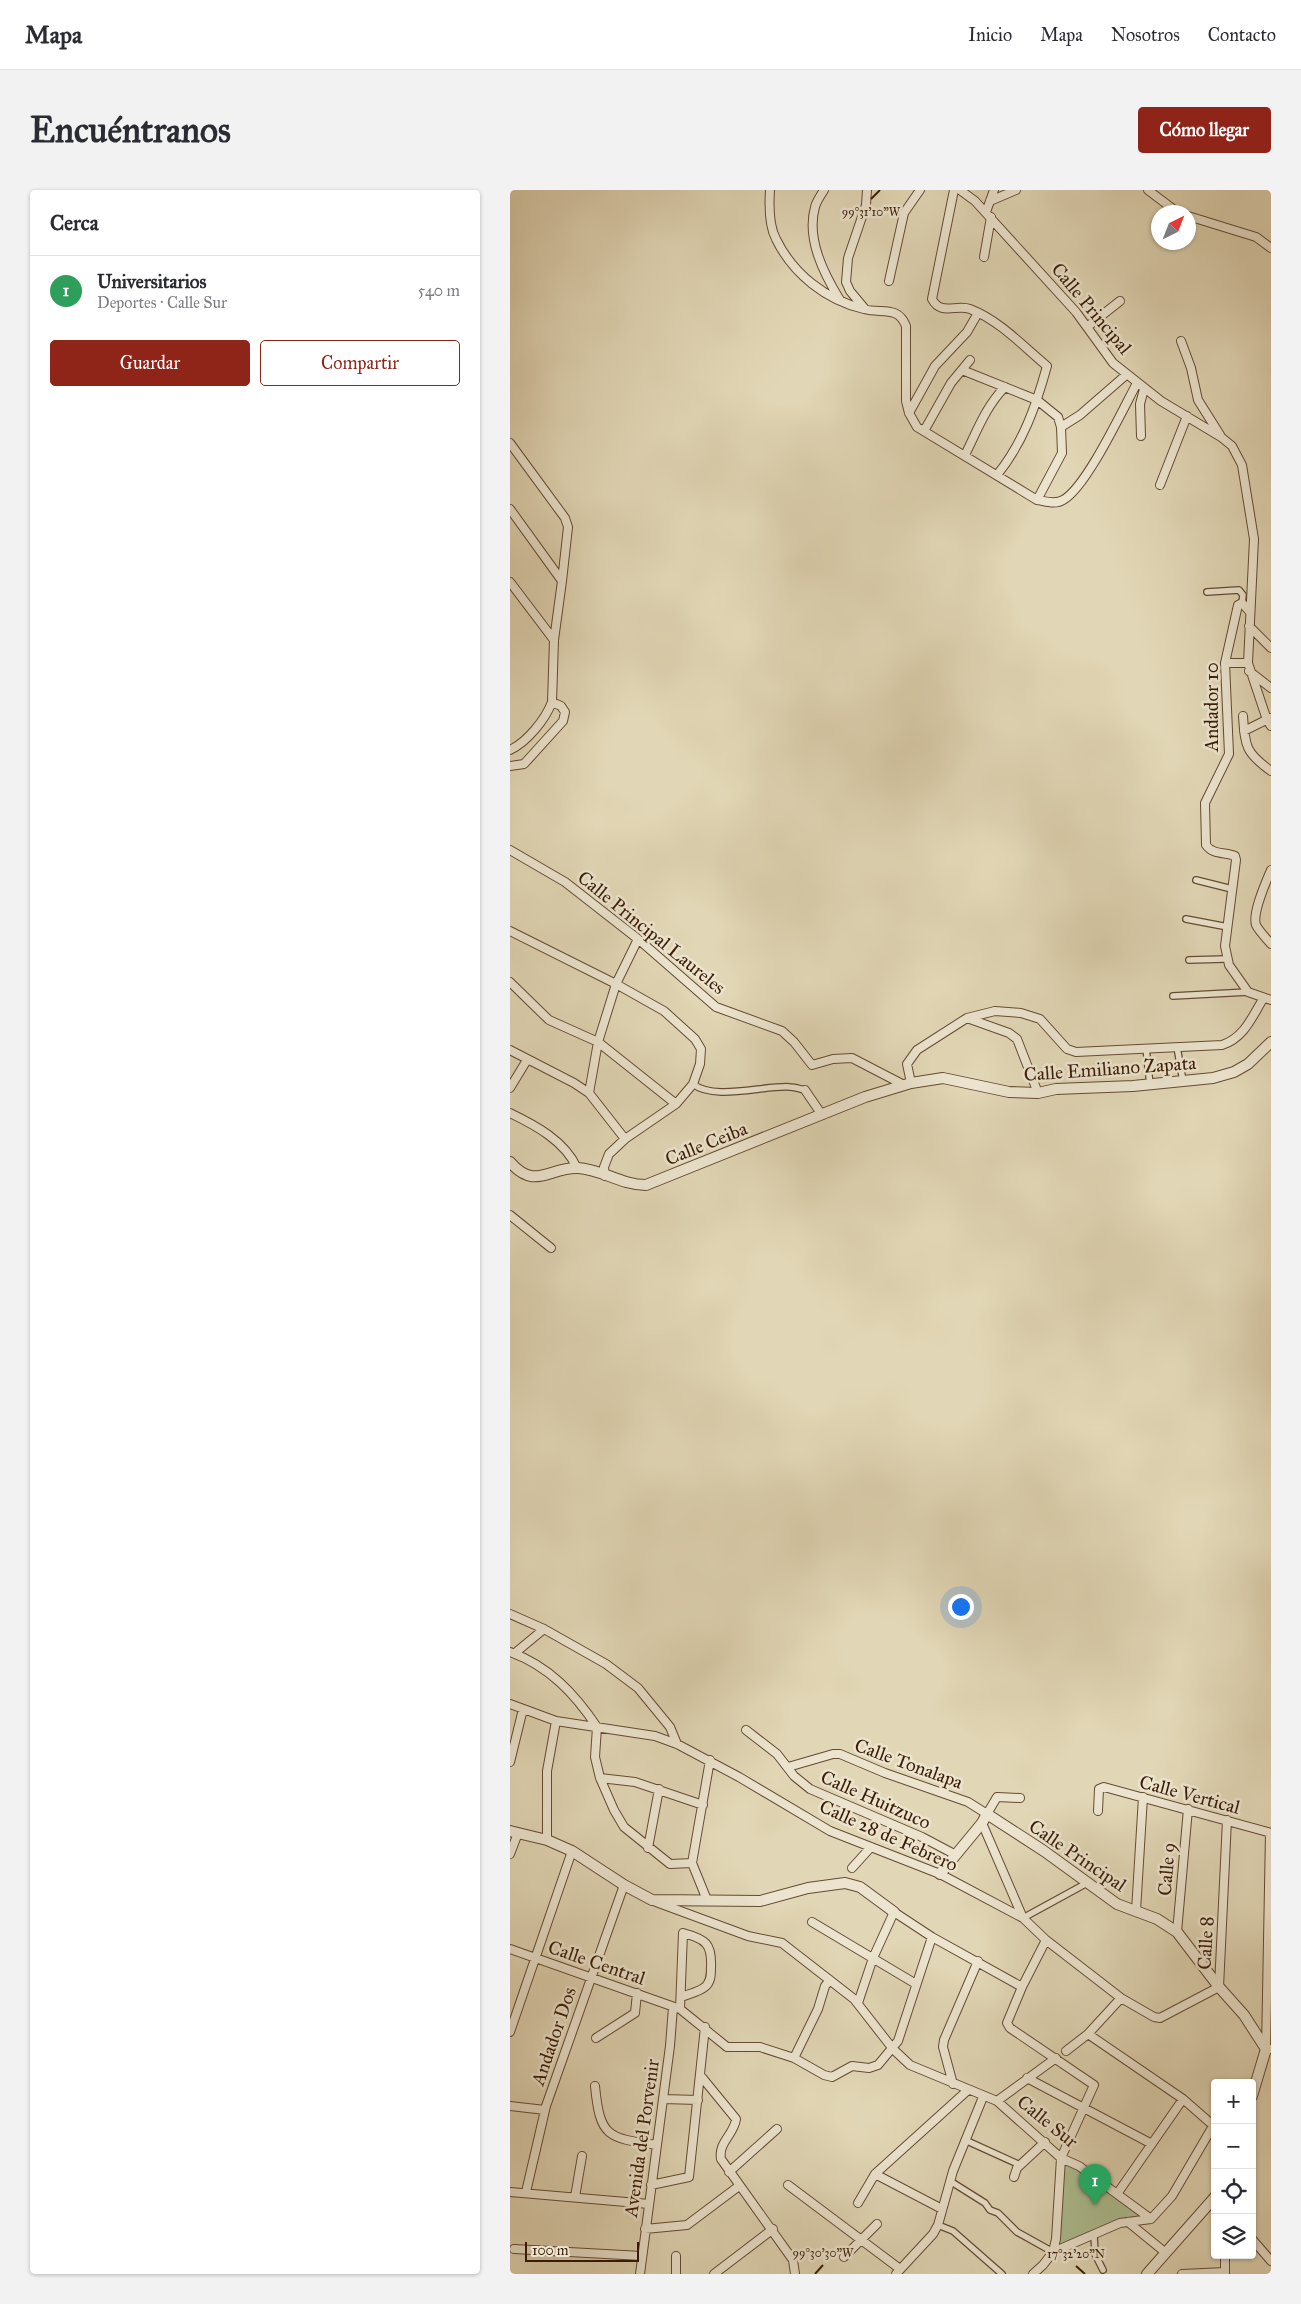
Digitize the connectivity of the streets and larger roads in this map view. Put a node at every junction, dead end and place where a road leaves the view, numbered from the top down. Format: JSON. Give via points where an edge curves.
{"nodes":[{"id":1,"x":770,"y":190,"type":"edge"},
{"id":2,"x":824,"y":190,"type":"edge"},
{"id":3,"x":867,"y":190,"type":"edge"},
{"id":4,"x":920,"y":190,"type":"edge"},
{"id":5,"x":954,"y":190,"type":"edge"},
{"id":6,"x":960,"y":190,"type":"edge"},
{"id":7,"x":994,"y":190,"type":"edge"},
{"id":8,"x":1016,"y":190,"type":"edge"},
{"id":9,"x":1148,"y":190,"type":"edge"},
{"id":10,"x":990,"y":201,"type":"junction"},
{"id":11,"x":1168,"y":205,"type":"edge"},
{"id":12,"x":988,"y":214,"type":"junction"},
{"id":13,"x":1196,"y":218,"type":"edge"},
{"id":14,"x":1271,"y":248,"type":"edge"},
{"id":15,"x":984,"y":257,"type":"dead end"},
{"id":16,"x":889,"y":281,"type":"dead end"},
{"id":17,"x":1120,"y":301,"type":"dead end"},
{"id":18,"x":841,"y":302,"type":"junction"},
{"id":19,"x":865,"y":310,"type":"junction"},
{"id":20,"x":978,"y":313,"type":"junction"},
{"id":21,"x":1087,"y":327,"type":"junction"},
{"id":22,"x":1181,"y":341,"type":"dead end"},
{"id":23,"x":970,"y":360,"type":"dead end"},
{"id":24,"x":962,"y":370,"type":"junction"},
{"id":25,"x":1126,"y":375,"type":"junction"},
{"id":26,"x":1137,"y":383,"type":"junction"},
{"id":27,"x":1005,"y":387,"type":"junction"},
{"id":28,"x":1144,"y":389,"type":"junction"},
{"id":29,"x":1038,"y":400,"type":"junction"},
{"id":30,"x":909,"y":413,"type":"junction"},
{"id":31,"x":1187,"y":416,"type":"junction"},
{"id":32,"x":1061,"y":427,"type":"junction"},
{"id":33,"x":924,"y":431,"type":"junction"},
{"id":34,"x":1142,"y":436,"type":"dead end"},
{"id":35,"x":1221,"y":437,"type":"junction"},
{"id":36,"x":510,"y":443,"type":"edge"},
{"id":37,"x":965,"y":455,"type":"junction"},
{"id":38,"x":997,"y":475,"type":"junction"},
{"id":39,"x":1160,"y":485,"type":"dead end"},
{"id":40,"x":1037,"y":500,"type":"junction"},
{"id":41,"x":510,"y":509,"type":"edge"},
{"id":42,"x":562,"y":581,"type":"junction"},
{"id":43,"x":510,"y":582,"type":"edge"},
{"id":44,"x":1207,"y":592,"type":"dead end"},
{"id":45,"x":1242,"y":603,"type":"junction"},
{"id":46,"x":1250,"y":612,"type":"junction"},
{"id":47,"x":1249,"y":626,"type":"junction"},
{"id":48,"x":554,"y":640,"type":"junction"},
{"id":49,"x":1271,"y":648,"type":"edge"},
{"id":50,"x":1225,"y":662,"type":"junction"},
{"id":51,"x":1248,"y":667,"type":"junction"},
{"id":52,"x":1271,"y":688,"type":"edge"},
{"id":53,"x":552,"y":702,"type":"junction"},
{"id":54,"x":1243,"y":716,"type":"dead end"},
{"id":55,"x":1270,"y":721,"type":"edge"},
{"id":56,"x":1244,"y":731,"type":"junction"},
{"id":57,"x":511,"y":750,"type":"edge"},
{"id":58,"x":512,"y":766,"type":"edge"},
{"id":59,"x":1271,"y":771,"type":"edge"},
{"id":60,"x":510,"y":850,"type":"edge"},
{"id":61,"x":1271,"y":870,"type":"edge"},
{"id":62,"x":1196,"y":880,"type":"dead end"},
{"id":63,"x":1232,"y":888,"type":"junction"},
{"id":64,"x":1186,"y":920,"type":"dead end"},
{"id":65,"x":1228,"y":926,"type":"junction"},
{"id":66,"x":1271,"y":930,"type":"edge"},
{"id":67,"x":510,"y":931,"type":"edge"},
{"id":68,"x":638,"y":939,"type":"junction"},
{"id":69,"x":1268,"y":940,"type":"edge"},
{"id":70,"x":1226,"y":959,"type":"junction"},
{"id":71,"x":1189,"y":960,"type":"dead end"},
{"id":72,"x":510,"y":982,"type":"edge"},
{"id":73,"x":616,"y":984,"type":"junction"},
{"id":74,"x":1248,"y":992,"type":"junction"},
{"id":75,"x":1173,"y":996,"type":"dead end"},
{"id":76,"x":1267,"y":999,"type":"edge"},
{"id":77,"x":968,"y":1018,"type":"junction"},
{"id":78,"x":598,"y":1042,"type":"junction"},
{"id":79,"x":1271,"y":1042,"type":"edge"},
{"id":80,"x":1177,"y":1047,"type":"junction"},
{"id":81,"x":1146,"y":1048,"type":"junction"},
{"id":82,"x":510,"y":1050,"type":"edge"},
{"id":83,"x":527,"y":1060,"type":"junction"},
{"id":84,"x":1183,"y":1081,"type":"junction"},
{"id":85,"x":693,"y":1084,"type":"junction"},
{"id":86,"x":907,"y":1084,"type":"junction"},
{"id":87,"x":1150,"y":1084,"type":"junction"},
{"id":88,"x":510,"y":1088,"type":"edge"},
{"id":89,"x":805,"y":1090,"type":"joint"},
{"id":90,"x":1038,"y":1092,"type":"junction"},
{"id":91,"x":589,"y":1093,"type":"junction"},
{"id":92,"x":676,"y":1104,"type":"junction"},
{"id":93,"x":510,"y":1112,"type":"edge"},
{"id":94,"x":822,"y":1115,"type":"junction"},
{"id":95,"x":624,"y":1139,"type":"junction"},
{"id":96,"x":511,"y":1164,"type":"edge"},
{"id":97,"x":576,"y":1168,"type":"junction"},
{"id":98,"x":605,"y":1176,"type":"junction"},
{"id":99,"x":510,"y":1215,"type":"edge"},
{"id":100,"x":551,"y":1248,"type":"dead end"},
{"id":101,"x":510,"y":1614,"type":"edge"},
{"id":102,"x":544,"y":1629,"type":"junction"},
{"id":103,"x":512,"y":1653,"type":"edge"},
{"id":104,"x":510,"y":1704,"type":"edge"},
{"id":105,"x":523,"y":1709,"type":"junction"},
{"id":106,"x":556,"y":1721,"type":"junction"},
{"id":107,"x":597,"y":1728,"type":"junction"},
{"id":108,"x":746,"y":1730,"type":"dead end"},
{"id":109,"x":512,"y":1737,"type":"edge"},
{"id":110,"x":677,"y":1744,"type":"junction"},
{"id":111,"x":710,"y":1760,"type":"junction"},
{"id":112,"x":510,"y":1762,"type":"edge"},
{"id":113,"x":788,"y":1766,"type":"junction"},
{"id":114,"x":600,"y":1778,"type":"junction"},
{"id":115,"x":660,"y":1789,"type":"junction"},
{"id":116,"x":1143,"y":1797,"type":"junction"},
{"id":117,"x":1020,"y":1798,"type":"dead end"},
{"id":118,"x":702,"y":1806,"type":"junction"},
{"id":119,"x":1188,"y":1809,"type":"junction"},
{"id":120,"x":1098,"y":1811,"type":"dead end"},
{"id":121,"x":984,"y":1819,"type":"junction"},
{"id":122,"x":1227,"y":1820,"type":"junction"},
{"id":123,"x":514,"y":1832,"type":"edge"},
{"id":124,"x":1271,"y":1833,"type":"edge"},
{"id":125,"x":547,"y":1840,"type":"junction"},
{"id":126,"x":871,"y":1847,"type":"junction"},
{"id":127,"x":648,"y":1848,"type":"junction"},
{"id":128,"x":572,"y":1851,"type":"junction"},
{"id":129,"x":510,"y":1854,"type":"edge"},
{"id":130,"x":956,"y":1855,"type":"junction"},
{"id":131,"x":692,"y":1863,"type":"junction"},
{"id":132,"x":852,"y":1868,"type":"dead end"},
{"id":133,"x":940,"y":1874,"type":"junction"},
{"id":134,"x":1087,"y":1883,"type":"junction"},
{"id":135,"x":624,"y":1885,"type":"junction"},
{"id":136,"x":652,"y":1900,"type":"junction"},
{"id":137,"x":707,"y":1900,"type":"junction"},
{"id":138,"x":1136,"y":1911,"type":"junction"},
{"id":139,"x":894,"y":1912,"type":"junction"},
{"id":140,"x":1023,"y":1918,"type":"junction"},
{"id":141,"x":812,"y":1922,"type":"dead end"},
{"id":142,"x":1177,"y":1932,"type":"junction"},
{"id":143,"x":932,"y":1937,"type":"junction"},
{"id":144,"x":1046,"y":1940,"type":"junction"},
{"id":145,"x":510,"y":1949,"type":"edge"},
{"id":146,"x":873,"y":1958,"type":"junction"},
{"id":147,"x":537,"y":1959,"type":"junction"},
{"id":148,"x":978,"y":1961,"type":"junction"},
{"id":149,"x":590,"y":1977,"type":"junction"},
{"id":150,"x":830,"y":1980,"type":"junction"},
{"id":151,"x":916,"y":1984,"type":"junction"},
{"id":152,"x":1022,"y":1987,"type":"junction"},
{"id":153,"x":1219,"y":1987,"type":"junction"},
{"id":154,"x":637,"y":1993,"type":"junction"},
{"id":155,"x":681,"y":1997,"type":"junction"},
{"id":156,"x":1121,"y":1998,"type":"junction"},
{"id":157,"x":858,"y":2003,"type":"junction"},
{"id":158,"x":677,"y":2008,"type":"junction"},
{"id":159,"x":512,"y":2020,"type":"edge"},
{"id":160,"x":705,"y":2027,"type":"junction"},
{"id":161,"x":510,"y":2032,"type":"edge"},
{"id":162,"x":1088,"y":2034,"type":"junction"},
{"id":163,"x":596,"y":2038,"type":"dead end"},
{"id":164,"x":893,"y":2048,"type":"junction"},
{"id":165,"x":1269,"y":2049,"type":"edge"},
{"id":166,"x":1066,"y":2051,"type":"dead end"},
{"id":167,"x":794,"y":2058,"type":"junction"},
{"id":168,"x":1056,"y":2058,"type":"junction"},
{"id":169,"x":700,"y":2075,"type":"junction"},
{"id":170,"x":1027,"y":2078,"type":"junction"},
{"id":171,"x":953,"y":2084,"type":"junction"},
{"id":172,"x":1256,"y":2085,"type":"edge"},
{"id":173,"x":596,"y":2086,"type":"dead end"},
{"id":174,"x":968,"y":2090,"type":"junction"},
{"id":175,"x":983,"y":2096,"type":"junction"},
{"id":176,"x":663,"y":2099,"type":"junction"},
{"id":177,"x":1183,"y":2099,"type":"junction"},
{"id":178,"x":698,"y":2100,"type":"junction"},
{"id":179,"x":997,"y":2101,"type":"junction"},
{"id":180,"x":510,"y":2106,"type":"edge"},
{"id":181,"x":1085,"y":2108,"type":"junction"},
{"id":182,"x":545,"y":2110,"type":"junction"},
{"id":183,"x":1212,"y":2124,"type":"edge"},
{"id":184,"x":777,"y":2129,"type":"dead end"},
{"id":185,"x":1211,"y":2131,"type":"edge"},
{"id":186,"x":965,"y":2140,"type":"junction"},
{"id":187,"x":1045,"y":2142,"type":"junction"},
{"id":188,"x":1150,"y":2143,"type":"junction"},
{"id":189,"x":657,"y":2144,"type":"junction"},
{"id":190,"x":582,"y":2156,"type":"dead end"},
{"id":191,"x":1061,"y":2158,"type":"junction"},
{"id":192,"x":1020,"y":2165,"type":"junction"},
{"id":193,"x":729,"y":2172,"type":"junction"},
{"id":194,"x":875,"y":2174,"type":"junction"},
{"id":195,"x":1014,"y":2177,"type":"dead end"},
{"id":196,"x":950,"y":2181,"type":"junction"},
{"id":197,"x":651,"y":2185,"type":"junction"},
{"id":198,"x":788,"y":2185,"type":"dead end"},
{"id":199,"x":739,"y":2186,"type":"junction"},
{"id":200,"x":510,"y":2192,"type":"edge"},
{"id":201,"x":526,"y":2192,"type":"junction"},
{"id":202,"x":1117,"y":2194,"type":"junction"},
{"id":203,"x":575,"y":2197,"type":"junction"},
{"id":204,"x":858,"y":2202,"type":"dead end"},
{"id":205,"x":1211,"y":2202,"type":"edge"},
{"id":206,"x":649,"y":2204,"type":"junction"},
{"id":207,"x":942,"y":2209,"type":"junction"},
{"id":208,"x":1151,"y":2219,"type":"junction"},
{"id":209,"x":1128,"y":2222,"type":"junction"},
{"id":210,"x":877,"y":2224,"type":"dead end"},
{"id":211,"x":938,"y":2225,"type":"junction"},
{"id":212,"x":645,"y":2230,"type":"junction"},
{"id":213,"x":773,"y":2230,"type":"junction"},
{"id":214,"x":1094,"y":2235,"type":"junction"},
{"id":215,"x":861,"y":2240,"type":"junction"},
{"id":216,"x":1256,"y":2244,"type":"edge"},
{"id":217,"x":514,"y":2249,"type":"dead end"},
{"id":218,"x":1053,"y":2252,"type":"junction"},
{"id":219,"x":1166,"y":2253,"type":"junction"},
{"id":220,"x":642,"y":2256,"type":"junction"},
{"id":221,"x":676,"y":2256,"type":"dead end"},
{"id":222,"x":844,"y":2257,"type":"dead end"},
{"id":223,"x":1225,"y":2259,"type":"edge"},
{"id":224,"x":1271,"y":2261,"type":"edge"},
{"id":225,"x":1102,"y":2270,"type":"dead end"},
{"id":226,"x":898,"y":2272,"type":"edge"},
{"id":227,"x":1182,"y":2273,"type":"edge"},
{"id":228,"x":1225,"y":2273,"type":"edge"},
{"id":229,"x":640,"y":2274,"type":"edge"},
{"id":230,"x":676,"y":2274,"type":"edge"},
{"id":231,"x":714,"y":2274,"type":"edge"},
{"id":232,"x":795,"y":2274,"type":"edge"},
{"id":233,"x":1002,"y":2274,"type":"edge"},
{"id":234,"x":1033,"y":2274,"type":"edge"},
{"id":235,"x":1147,"y":2274,"type":"edge"}],
"edges":[{"from":1,"to":18,"type":"street","via":[[770,215],[775,238],[797,270],[814,286]]},
{"from":2,"to":18,"type":"street","via":[[815,207],[815,238],[818,257]]},
{"from":3,"to":19,"type":"street","via":[[866,205],[848,258],[846,282]]},
{"from":4,"to":16,"type":"street","via":[[904,213]]},
{"from":5,"to":20,"type":"street","via":[[932,298],[943,309],[968,308]]},
{"from":6,"to":12,"type":"street","name":"Calle Principal"},
{"from":7,"to":10,"type":"street"},
{"from":8,"to":10,"type":"street"},
{"from":9,"to":11,"type":"street"},
{"from":10,"to":12,"type":"street"},
{"from":12,"to":15,"type":"street"},
{"from":12,"to":21,"type":"street","name":"Calle Principal"},
{"from":13,"to":14,"type":"street","via":[[1256,237]]},
{"from":17,"to":21,"type":"street"},
{"from":18,"to":19,"type":"street"},
{"from":19,"to":30,"type":"street","via":[[893,312],[902,318],[906,326],[906,401]]},
{"from":20,"to":29,"type":"street","via":[[1047,366]]},
{"from":20,"to":30,"type":"street","via":[[967,332],[934,366]]},
{"from":21,"to":25,"type":"street","name":"Calle Principal","via":[[1113,364]]},
{"from":22,"to":35,"type":"street","via":[[1198,400]]},
{"from":23,"to":24,"type":"street"},
{"from":24,"to":27,"type":"street"},
{"from":24,"to":33,"type":"street"},
{"from":25,"to":26,"type":"street","name":"Calle Principal"},
{"from":25,"to":32,"type":"street"},
{"from":26,"to":28,"type":"street","name":"Calle Principal"},
{"from":26,"to":40,"type":"street","via":[[1087,474],[1062,501]]},
{"from":27,"to":29,"type":"street"},
{"from":27,"to":37,"type":"street","via":[[987,410]]},
{"from":28,"to":31,"type":"street","name":"Calle Principal"},
{"from":28,"to":34,"type":"street","via":[[1140,404]]},
{"from":29,"to":32,"type":"street","via":[[1053,412]]},
{"from":29,"to":38,"type":"street","via":[[1018,446]]},
{"from":30,"to":33,"type":"street","via":[[917,427]]},
{"from":31,"to":35,"type":"street","name":"Calle Principal"},
{"from":31,"to":39,"type":"street"},
{"from":32,"to":40,"type":"street","via":[[1062,453]]},
{"from":33,"to":37,"type":"street"},
{"from":35,"to":46,"type":"street","name":"Calle Principal","via":[[1232,446],[1242,465],[1254,539]]},
{"from":36,"to":42,"type":"street","via":[[568,527]]},
{"from":37,"to":38,"type":"street"},
{"from":38,"to":40,"type":"street"},
{"from":41,"to":42,"type":"street"},
{"from":42,"to":48,"type":"street"},
{"from":43,"to":48,"type":"street"},
{"from":44,"to":45,"type":"street","via":[[1239,590],[1243,595]]},
{"from":45,"to":46,"type":"street"},
{"from":45,"to":50,"type":"street","name":"Andador 10","via":[[1238,604],[1235,614]]},
{"from":46,"to":47,"type":"street","name":"Calle Principal"},
{"from":47,"to":49,"type":"street"},
{"from":47,"to":51,"type":"street","name":"Calle Principal"},
{"from":48,"to":53,"type":"street"},
{"from":50,"to":51,"type":"street"},
{"from":50,"to":63,"type":"street","name":"Andador 10","via":[[1230,754],[1205,803],[1206,845],[1210,850],[1235,856]]},
{"from":51,"to":52,"type":"street"},
{"from":51,"to":55,"type":"street"},
{"from":53,"to":57,"type":"street","via":[[524,741]]},
{"from":53,"to":58,"type":"street","via":[[565,712],[563,721],[524,764]]},
{"from":54,"to":56,"type":"street"},
{"from":55,"to":56,"type":"street"},
{"from":56,"to":59,"type":"street","via":[[1248,752]]},
{"from":57,"to":58,"type":"street"},
{"from":60,"to":68,"type":"street","name":"Calle Principal Laureles","via":[[565,882]]},
{"from":61,"to":69,"type":"street","via":[[1255,921]]},
{"from":62,"to":63,"type":"street"},
{"from":63,"to":65,"type":"street"},
{"from":64,"to":65,"type":"street"},
{"from":65,"to":70,"type":"street"},
{"from":66,"to":69,"type":"street"},
{"from":67,"to":73,"type":"street"},
{"from":68,"to":73,"type":"street"},
{"from":68,"to":86,"type":"street","name":"Calle Principal Laureles","via":[[716,1006],[782,1031],[812,1065],[852,1058]]},
{"from":70,"to":71,"type":"street"},
{"from":70,"to":74,"type":"street"},
{"from":72,"to":78,"type":"street","via":[[549,1020]]},
{"from":73,"to":78,"type":"street"},
{"from":73,"to":85,"type":"street","via":[[664,1011],[695,1039],[701,1049]]},
{"from":74,"to":75,"type":"street"},
{"from":74,"to":76,"type":"street"},
{"from":76,"to":80,"type":"street","via":[[1232,1041],[1222,1045]]},
{"from":77,"to":81,"type":"street","via":[[995,1011],[1021,1013],[1040,1019],[1067,1049],[1076,1052]]},
{"from":77,"to":86,"type":"street","via":[[910,1056],[906,1064]]},
{"from":77,"to":90,"type":"street","via":[[1017,1039]]},
{"from":78,"to":91,"type":"street"},
{"from":78,"to":92,"type":"street"},
{"from":79,"to":84,"type":"street","name":"Calle Emiliano Zapata","via":[[1256,1058],[1234,1072]]},
{"from":80,"to":81,"type":"street"},
{"from":80,"to":84,"type":"street"},
{"from":81,"to":87,"type":"street"},
{"from":82,"to":83,"type":"street"},
{"from":83,"to":88,"type":"street"},
{"from":83,"to":91,"type":"street"},
{"from":84,"to":87,"type":"street","name":"Calle Emiliano Zapata"},
{"from":85,"to":89,"type":"street","via":[[699,1089],[735,1092],[790,1087]]},
{"from":85,"to":92,"type":"street"},
{"from":86,"to":90,"type":"street","name":"Calle Emiliano Zapata","via":[[943,1078],[1009,1092]]},
{"from":86,"to":94,"type":"street","name":"Calle Ceiba"},
{"from":87,"to":90,"type":"street","name":"Calle Emiliano Zapata"},
{"from":89,"to":94,"type":"street"},
{"from":91,"to":95,"type":"street"},
{"from":92,"to":95,"type":"street"},
{"from":93,"to":97,"type":"street","via":[[544,1131],[570,1155]]},
{"from":94,"to":98,"type":"street","name":"Calle Ceiba","via":[[646,1185],[633,1185]]},
{"from":95,"to":98,"type":"street","via":[[609,1154],[604,1167]]},
{"from":96,"to":97,"type":"street","name":"Calle Ceiba","via":[[528,1176],[538,1177]]},
{"from":97,"to":98,"type":"street","name":"Calle Ceiba"},
{"from":99,"to":100,"type":"street"},
{"from":101,"to":102,"type":"street"},
{"from":102,"to":103,"type":"street"},
{"from":102,"to":110,"type":"street","via":[[606,1664],[638,1688],[670,1727]]},
{"from":103,"to":107,"type":"street","via":[[554,1676],[571,1691]]},
{"from":104,"to":105,"type":"street","name":"Calle 28 de Febrero"},
{"from":105,"to":106,"type":"street","name":"Calle 28 de Febrero"},
{"from":105,"to":109,"type":"street"},
{"from":106,"to":107,"type":"street","name":"Calle 28 de Febrero"},
{"from":106,"to":125,"type":"street","via":[[547,1771]]},
{"from":107,"to":110,"type":"street","name":"Calle 28 de Febrero","via":[[655,1736]]},
{"from":107,"to":114,"type":"street","via":[[595,1757]]},
{"from":108,"to":113,"type":"street","name":"Calle Huitzuco","via":[[778,1754]]},
{"from":109,"to":112,"type":"street"},
{"from":110,"to":111,"type":"street","name":"Calle 28 de Febrero"},
{"from":111,"to":118,"type":"street"},
{"from":111,"to":126,"type":"street","name":"Calle 28 de Febrero","via":[[830,1831]]},
{"from":113,"to":121,"type":"street","name":"Calle Tonalapa","via":[[840,1754],[968,1802]]},
{"from":113,"to":130,"type":"street","name":"Calle Huitzuco","via":[[794,1776],[810,1789],[876,1816]]},
{"from":114,"to":115,"type":"street"},
{"from":114,"to":127,"type":"street","via":[[624,1827]]},
{"from":115,"to":118,"type":"street"},
{"from":115,"to":127,"type":"street"},
{"from":116,"to":119,"type":"street","name":"Calle Vertical"},
{"from":116,"to":120,"type":"street","name":"Calle Vertical","via":[[1101,1788]]},
{"from":116,"to":138,"type":"street"},
{"from":117,"to":121,"type":"street","via":[[997,1797]]},
{"from":118,"to":131,"type":"street"},
{"from":119,"to":122,"type":"street","name":"Calle Vertical"},
{"from":119,"to":142,"type":"street","name":"Calle 9"},
{"from":121,"to":130,"type":"street"},
{"from":121,"to":134,"type":"street","name":"Calle Principal"},
{"from":121,"to":140,"type":"street"},
{"from":122,"to":124,"type":"street","name":"Calle Vertical"},
{"from":122,"to":153,"type":"street","name":"Calle 8"},
{"from":123,"to":125,"type":"street"},
{"from":123,"to":129,"type":"street"},
{"from":124,"to":165,"type":"street"},
{"from":125,"to":128,"type":"street"},
{"from":126,"to":132,"type":"street"},
{"from":126,"to":133,"type":"street","name":"Calle 28 de Febrero"},
{"from":127,"to":131,"type":"street","via":[[670,1864]]},
{"from":128,"to":135,"type":"street"},
{"from":128,"to":147,"type":"street"},
{"from":130,"to":133,"type":"street"},
{"from":131,"to":137,"type":"street"},
{"from":133,"to":140,"type":"street","name":"Calle 28 de Febrero"},
{"from":134,"to":138,"type":"street","name":"Calle Principal","via":[[1117,1904]]},
{"from":134,"to":140,"type":"street"},
{"from":135,"to":136,"type":"street"},
{"from":135,"to":149,"type":"street","name":"Andador Dos"},
{"from":136,"to":137,"type":"street"},
{"from":136,"to":150,"type":"street","via":[[748,1936],[782,1943]]},
{"from":137,"to":139,"type":"street","via":[[760,1901],[808,1888],[845,1883],[860,1887]]},
{"from":138,"to":142,"type":"street","name":"Calle Principal"},
{"from":139,"to":143,"type":"street"},
{"from":139,"to":146,"type":"street"},
{"from":140,"to":144,"type":"street","name":"Calle 28 de Febrero"},
{"from":141,"to":146,"type":"street"},
{"from":142,"to":153,"type":"street","name":"Calle Principal"},
{"from":143,"to":148,"type":"street"},
{"from":143,"to":151,"type":"street"},
{"from":144,"to":152,"type":"street"},
{"from":144,"to":156,"type":"street","name":"Calle 28 de Febrero"},
{"from":145,"to":147,"type":"street","name":"Calle Central"},
{"from":146,"to":151,"type":"street"},
{"from":146,"to":157,"type":"street"},
{"from":147,"to":149,"type":"street","name":"Calle Central"},
{"from":147,"to":159,"type":"street"},
{"from":148,"to":152,"type":"street"},
{"from":148,"to":171,"type":"street","via":[[944,2040]]},
{"from":149,"to":154,"type":"street","name":"Calle Central"},
{"from":149,"to":182,"type":"street","name":"Andador Dos"},
{"from":150,"to":157,"type":"street"},
{"from":150,"to":167,"type":"street"},
{"from":151,"to":164,"type":"street"},
{"from":152,"to":168,"type":"street","via":[[1007,2023]]},
{"from":153,"to":156,"type":"street","name":"Calle 8","via":[[1160,2018]]},
{"from":153,"to":165,"type":"street","name":"Calle Principal"},
{"from":154,"to":158,"type":"street","name":"Calle Central"},
{"from":154,"to":163,"type":"street","via":[[635,2013]]},
{"from":155,"to":155,"type":"street","name":"Avenida del Porvenir","via":[[708,1984],[712,1952],[705,1942],[683,1932]]},
{"from":155,"to":158,"type":"street","name":"Avenida del Porvenir"},
{"from":156,"to":162,"type":"street"},
{"from":157,"to":164,"type":"street"},
{"from":158,"to":160,"type":"street","name":"Calle Central"},
{"from":158,"to":176,"type":"street","name":"Avenida del Porvenir"},
{"from":159,"to":161,"type":"street"},
{"from":160,"to":167,"type":"street","name":"Calle Central","via":[[727,2047],[760,2047]]},
{"from":160,"to":169,"type":"street"},
{"from":162,"to":166,"type":"street"},
{"from":162,"to":177,"type":"street"},
{"from":164,"to":167,"type":"street","name":"Calle Central","via":[[878,2065],[869,2068],[852,2066],[832,2077]]},
{"from":164,"to":171,"type":"street","via":[[910,2065]]},
{"from":165,"to":172,"type":"street"},
{"from":168,"to":170,"type":"street"},
{"from":168,"to":181,"type":"street","via":[[1094,2085]]},
{"from":169,"to":178,"type":"street"},
{"from":169,"to":193,"type":"street","via":[[736,2120],[721,2146],[721,2159]]},
{"from":170,"to":179,"type":"street"},
{"from":170,"to":181,"type":"street"},
{"from":171,"to":174,"type":"street"},
{"from":173,"to":189,"type":"street","via":[[598,2115],[603,2126],[627,2141]]},
{"from":174,"to":175,"type":"street"},
{"from":174,"to":194,"type":"street"},
{"from":175,"to":179,"type":"street"},
{"from":175,"to":186,"type":"street"},
{"from":176,"to":178,"type":"street"},
{"from":176,"to":189,"type":"street","name":"Avenida del Porvenir"},
{"from":177,"to":183,"type":"street"},
{"from":177,"to":188,"type":"street"},
{"from":178,"to":197,"type":"street","via":[[689,2177]]},
{"from":179,"to":187,"type":"street","name":"Calle Sur"},
{"from":180,"to":182,"type":"street"},
{"from":181,"to":188,"type":"street"},
{"from":181,"to":191,"type":"street"},
{"from":182,"to":201,"type":"street","name":"Andador Dos"},
{"from":184,"to":193,"type":"street"},
{"from":185,"to":208,"type":"street","via":[[1172,2196]]},
{"from":186,"to":192,"type":"street"},
{"from":186,"to":196,"type":"street"},
{"from":187,"to":191,"type":"street","name":"Calle Sur"},
{"from":187,"to":192,"type":"street"},
{"from":188,"to":202,"type":"street"},
{"from":189,"to":197,"type":"street","name":"Avenida del Porvenir"},
{"from":190,"to":203,"type":"street"},
{"from":191,"to":202,"type":"street","name":"Calle Sur","via":[[1080,2166]]},
{"from":191,"to":218,"type":"street"},
{"from":192,"to":195,"type":"street"},
{"from":193,"to":199,"type":"street"},
{"from":194,"to":204,"type":"street"},
{"from":194,"to":207,"type":"street"},
{"from":196,"to":207,"type":"street"},
{"from":196,"to":218,"type":"street","via":[[985,2203],[1017,2232]]},
{"from":197,"to":206,"type":"street","name":"Avenida del Porvenir"},
{"from":198,"to":215,"type":"street"},
{"from":199,"to":212,"type":"street","via":[[687,2225]]},
{"from":199,"to":213,"type":"street"},
{"from":200,"to":201,"type":"street"},
{"from":201,"to":203,"type":"street"},
{"from":202,"to":208,"type":"street","name":"Calle Sur"},
{"from":203,"to":206,"type":"street"},
{"from":205,"to":219,"type":"street"},
{"from":206,"to":212,"type":"street","name":"Avenida del Porvenir"},
{"from":207,"to":211,"type":"street"},
{"from":208,"to":209,"type":"street"},
{"from":209,"to":214,"type":"street"},
{"from":209,"to":219,"type":"street"},
{"from":210,"to":215,"type":"street"},
{"from":211,"to":226,"type":"street"},
{"from":211,"to":233,"type":"street","via":[[953,2231]]},
{"from":212,"to":220,"type":"street","name":"Avenida del Porvenir"},
{"from":213,"to":231,"type":"street"},
{"from":213,"to":232,"type":"street","via":[[793,2260]]},
{"from":214,"to":218,"type":"street"},
{"from":214,"to":225,"type":"street"},
{"from":215,"to":222,"type":"street"},
{"from":215,"to":226,"type":"street"},
{"from":216,"to":224,"type":"street"},
{"from":217,"to":220,"type":"street"},
{"from":218,"to":234,"type":"street"},
{"from":219,"to":235,"type":"street"},
{"from":220,"to":229,"type":"street","name":"Avenida del Porvenir"},
{"from":221,"to":230,"type":"street"},
{"from":223,"to":228,"type":"street"},
{"from":227,"to":228,"type":"street"}]}
